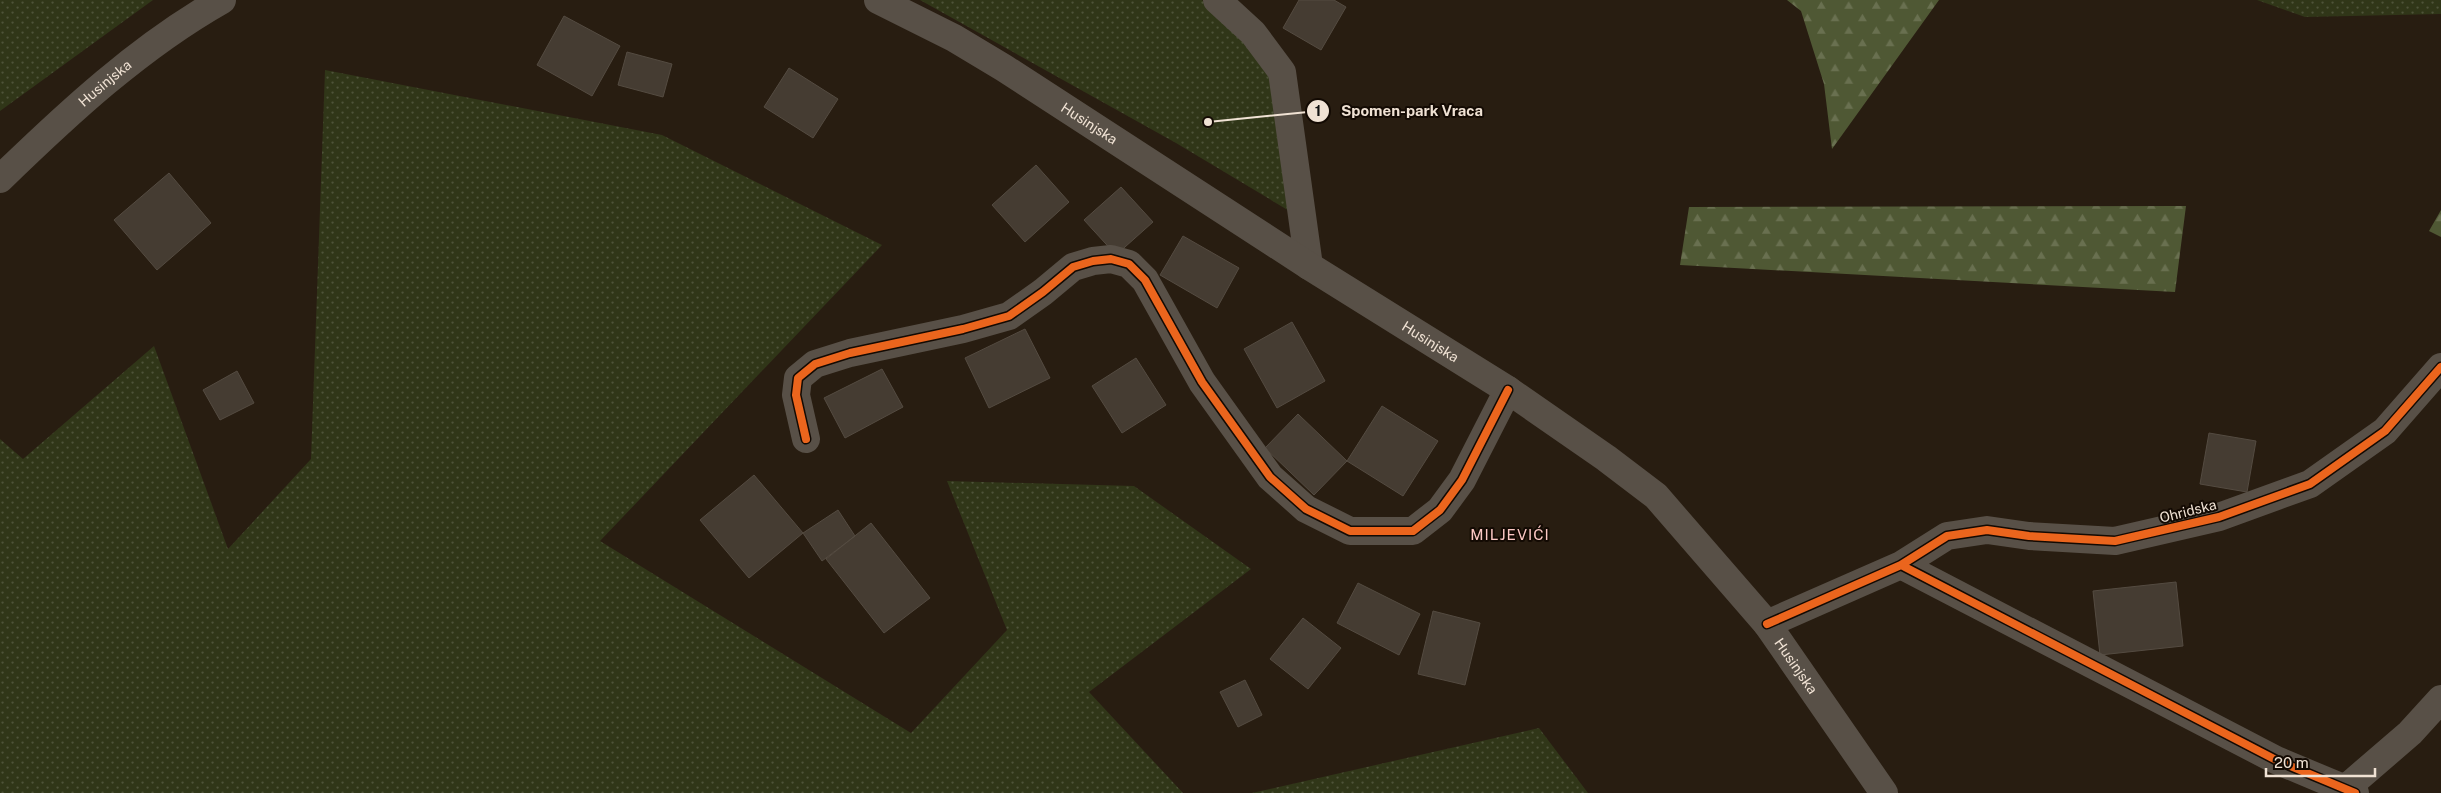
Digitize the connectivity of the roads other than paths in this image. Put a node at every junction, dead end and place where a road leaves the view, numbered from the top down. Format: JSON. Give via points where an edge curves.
{"nodes":[{"id":1,"x":222,"y":0,"type":"edge"},
{"id":2,"x":878,"y":0,"type":"edge"},
{"id":3,"x":1218,"y":0,"type":"edge"},
{"id":4,"x":0,"y":179,"type":"edge"},
{"id":5,"x":1309,"y":266,"type":"junction"},
{"id":6,"x":2441,"y":367,"type":"edge"},
{"id":7,"x":1508,"y":390,"type":"junction"},
{"id":8,"x":806,"y":439,"type":"dead end"},
{"id":9,"x":1901,"y":565,"type":"junction"},
{"id":10,"x":1768,"y":624,"type":"junction"},
{"id":11,"x":2441,"y":699,"type":"edge"},
{"id":12,"x":2350,"y":791,"type":"edge"},
{"id":13,"x":1884,"y":793,"type":"edge"}],
"edges":[{"from":1,"to":4,"type":"street","name":"Husinjska","via":[[126,66],[69,112]]},
{"from":2,"to":5,"type":"street","name":"Husinjska","via":[[954,38],[1004,68]]},
{"from":3,"to":5,"type":"street","via":[[1253,33],[1282,72]]},
{"from":5,"to":7,"type":"street","name":"Husinjska"},
{"from":6,"to":9,"type":"street","name":"Ohridska","via":[[2385,432],[2310,484],[2219,517],[2115,541],[1987,530],[1947,536]]},
{"from":7,"to":8,"type":"street","via":[[1462,480],[1440,510],[1413,531],[1350,531],[1306,509],[1270,476],[1202,382],[1145,280],[1129,264],[1111,259],[1073,267],[1009,316],[963,329],[850,352],[815,364],[798,378],[796,395]]},
{"from":7,"to":10,"type":"street","name":"Husinjska","via":[[1656,496]]},
{"from":9,"to":10,"type":"street","name":"Ohridska"},
{"from":9,"to":12,"type":"street","via":[[2276,760]]},
{"from":10,"to":13,"type":"street","name":"Husinjska"},
{"from":11,"to":12,"type":"street"}]}
